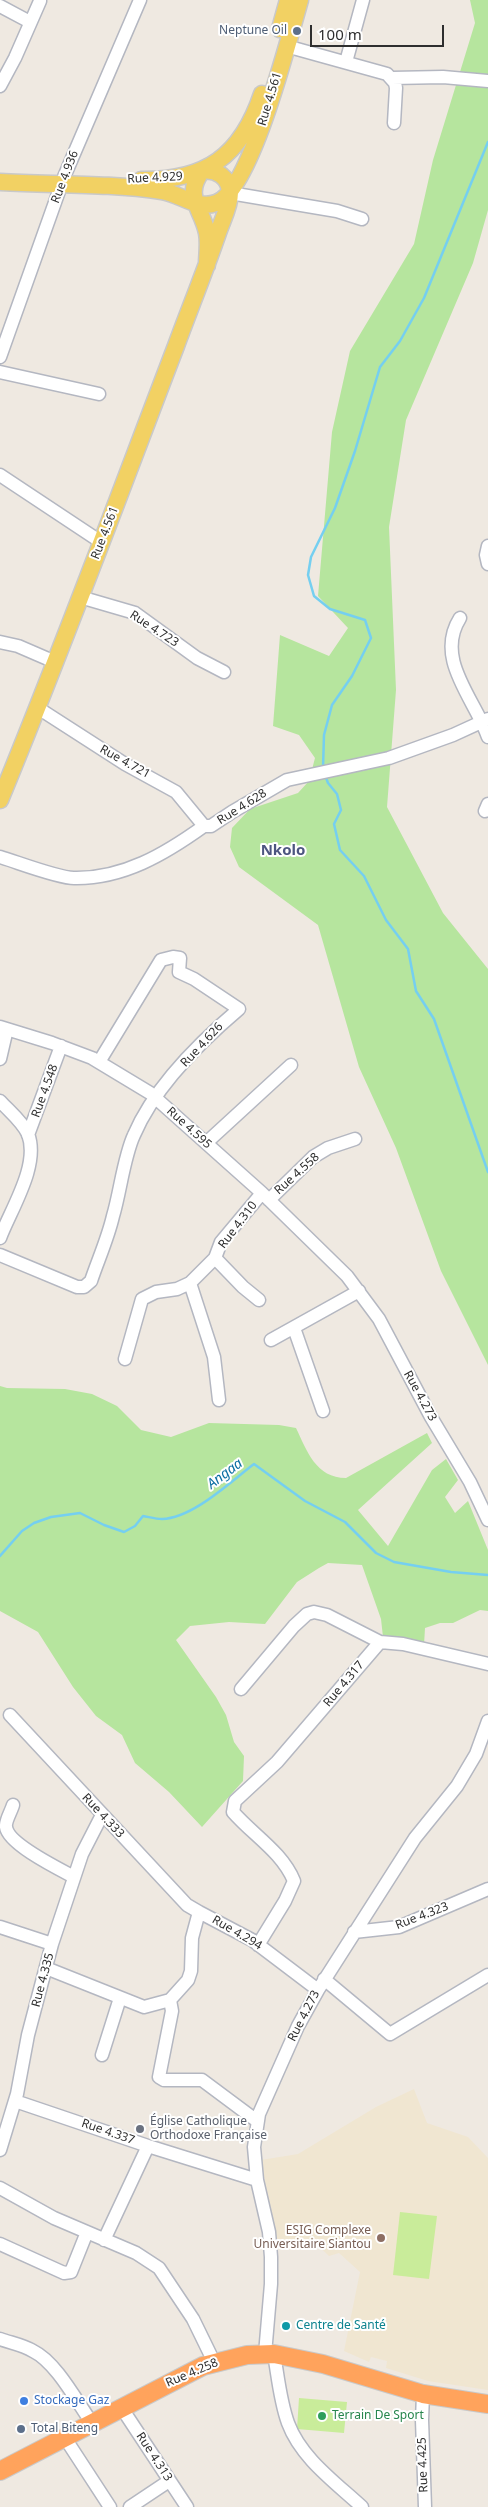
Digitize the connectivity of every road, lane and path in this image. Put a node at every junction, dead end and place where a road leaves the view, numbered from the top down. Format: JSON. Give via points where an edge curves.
{"nodes":[{"id":1,"x":140,"y":0,"type":"edge"},
{"id":2,"x":288,"y":0,"type":"edge"},
{"id":3,"x":300,"y":0,"type":"edge"},
{"id":4,"x":363,"y":0,"type":"edge"},
{"id":5,"x":40,"y":1,"type":"edge"},
{"id":6,"x":0,"y":6,"type":"edge"},
{"id":7,"x":30,"y":22,"type":"junction"},
{"id":8,"x":286,"y":46,"type":"junction"},
{"id":9,"x":346,"y":62,"type":"junction"},
{"id":10,"x":392,"y":78,"type":"junction"},
{"id":11,"x":488,"y":81,"type":"edge"},
{"id":12,"x":0,"y":86,"type":"edge"},
{"id":13,"x":394,"y":122,"type":"dead end"},
{"id":14,"x":202,"y":171,"type":"junction"},
{"id":15,"x":0,"y":172,"type":"edge"},
{"id":16,"x":62,"y":181,"type":"junction"},
{"id":17,"x":0,"y":182,"type":"edge"},
{"id":18,"x":230,"y":193,"type":"junction"},
{"id":19,"x":202,"y":204,"type":"junction"},
{"id":20,"x":362,"y":219,"type":"dead end"},
{"id":21,"x":207,"y":265,"type":"junction"},
{"id":22,"x":0,"y":357,"type":"edge"},
{"id":23,"x":0,"y":372,"type":"edge"},
{"id":24,"x":99,"y":394,"type":"dead end"},
{"id":25,"x":0,"y":475,"type":"edge"},
{"id":26,"x":101,"y":542,"type":"junction"},
{"id":27,"x":488,"y":546,"type":"edge"},
{"id":28,"x":488,"y":564,"type":"edge"},
{"id":29,"x":80,"y":597,"type":"junction"},
{"id":30,"x":460,"y":618,"type":"dead end"},
{"id":31,"x":0,"y":642,"type":"edge"},
{"id":32,"x":55,"y":662,"type":"junction"},
{"id":33,"x":224,"y":672,"type":"dead end"},
{"id":34,"x":38,"y":708,"type":"junction"},
{"id":35,"x":485,"y":720,"type":"edge"},
{"id":36,"x":488,"y":737,"type":"edge"},
{"id":37,"x":0,"y":800,"type":"edge"},
{"id":38,"x":204,"y":826,"type":"junction"},
{"id":39,"x":0,"y":857,"type":"edge"},
{"id":40,"x":3,"y":1028,"type":"edge"},
{"id":41,"x":61,"y":1046,"type":"junction"},
{"id":42,"x":0,"y":1059,"type":"edge"},
{"id":43,"x":99,"y":1062,"type":"junction"},
{"id":44,"x":291,"y":1065,"type":"dead end"},
{"id":45,"x":155,"y":1097,"type":"junction"},
{"id":46,"x":0,"y":1101,"type":"edge"},
{"id":47,"x":28,"y":1135,"type":"junction"},
{"id":48,"x":354,"y":1139,"type":"dead end"},
{"id":49,"x":206,"y":1143,"type":"junction"},
{"id":50,"x":265,"y":1197,"type":"junction"},
{"id":51,"x":0,"y":1238,"type":"edge"},
{"id":52,"x":0,"y":1256,"type":"edge"},
{"id":53,"x":215,"y":1258,"type":"junction"},
{"id":54,"x":347,"y":1276,"type":"joint"},
{"id":55,"x":190,"y":1283,"type":"junction"},
{"id":56,"x":359,"y":1291,"type":"junction"},
{"id":57,"x":259,"y":1300,"type":"dead end"},
{"id":58,"x":294,"y":1328,"type":"junction"},
{"id":59,"x":271,"y":1340,"type":"dead end"},
{"id":60,"x":125,"y":1358,"type":"dead end"},
{"id":61,"x":219,"y":1400,"type":"dead end"},
{"id":62,"x":323,"y":1411,"type":"dead end"},
{"id":63,"x":487,"y":1515,"type":"edge"},
{"id":64,"x":380,"y":1642,"type":"junction"},
{"id":65,"x":488,"y":1664,"type":"edge"},
{"id":66,"x":241,"y":1689,"type":"dead end"},
{"id":67,"x":10,"y":1716,"type":"dead end"},
{"id":68,"x":488,"y":1721,"type":"edge"},
{"id":69,"x":13,"y":1805,"type":"dead end"},
{"id":70,"x":102,"y":1815,"type":"junction"},
{"id":71,"x":74,"y":1877,"type":"junction"},
{"id":72,"x":488,"y":1889,"type":"edge"},
{"id":73,"x":199,"y":1912,"type":"junction"},
{"id":74,"x":0,"y":1927,"type":"edge"},
{"id":75,"x":354,"y":1932,"type":"junction"},
{"id":76,"x":52,"y":1944,"type":"junction"},
{"id":77,"x":258,"y":1945,"type":"junction"},
{"id":78,"x":46,"y":1968,"type":"junction"},
{"id":79,"x":488,"y":1975,"type":"edge"},
{"id":80,"x":321,"y":1984,"type":"junction"},
{"id":81,"x":120,"y":1998,"type":"junction"},
{"id":82,"x":170,"y":2000,"type":"junction"},
{"id":83,"x":102,"y":2055,"type":"dead end"},
{"id":84,"x":16,"y":2101,"type":"junction"},
{"id":85,"x":257,"y":2121,"type":"junction"},
{"id":86,"x":148,"y":2146,"type":"junction"},
{"id":87,"x":0,"y":2150,"type":"edge"},
{"id":88,"x":257,"y":2180,"type":"junction"},
{"id":89,"x":0,"y":2188,"type":"edge"},
{"id":90,"x":87,"y":2232,"type":"junction"},
{"id":91,"x":104,"y":2240,"type":"junction"},
{"id":92,"x":0,"y":2244,"type":"edge"},
{"id":93,"x":0,"y":2339,"type":"edge"},
{"id":94,"x":270,"y":2354,"type":"junction"},
{"id":95,"x":214,"y":2362,"type":"junction"},
{"id":96,"x":423,"y":2394,"type":"junction"},
{"id":97,"x":488,"y":2404,"type":"edge"},
{"id":98,"x":121,"y":2408,"type":"junction"},
{"id":99,"x":92,"y":2423,"type":"junction"},
{"id":100,"x":65,"y":2438,"type":"junction"},
{"id":101,"x":0,"y":2472,"type":"edge"},
{"id":102,"x":169,"y":2481,"type":"junction"},
{"id":103,"x":110,"y":2507,"type":"edge"},
{"id":104,"x":130,"y":2507,"type":"edge"},
{"id":105,"x":187,"y":2507,"type":"edge"},
{"id":106,"x":362,"y":2507,"type":"edge"},
{"id":107,"x":425,"y":2507,"type":"edge"}],
"edges":[{"from":1,"to":16,"type":"street","name":"Rue 4.936"},
{"from":2,"to":14,"type":"main road","name":"Rue 4.929","via":[[253,116],[224,156]]},
{"from":3,"to":8,"type":"main road","name":"Rue 4.561"},
{"from":4,"to":9,"type":"street"},
{"from":5,"to":7,"type":"street"},
{"from":6,"to":7,"type":"street"},
{"from":7,"to":12,"type":"street"},
{"from":8,"to":9,"type":"street"},
{"from":8,"to":18,"type":"main road","name":"Rue 4.561","via":[[260,131]]},
{"from":9,"to":10,"type":"street"},
{"from":10,"to":11,"type":"street","via":[[443,77]]},
{"from":10,"to":13,"type":"street","via":[[396,88]]},
{"from":14,"to":16,"type":"main road","name":"Rue 4.929","via":[[158,180]]},
{"from":14,"to":18,"type":"main road","via":[[211,170],[224,176]]},
{"from":14,"to":19,"type":"main road","via":[[194,187]]},
{"from":15,"to":16,"type":"main road","name":"Rue 4.929"},
{"from":16,"to":17,"type":"main road","name":"Rue 4.929"},
{"from":16,"to":19,"type":"main road","name":"Rue 4.929","via":[[158,191]]},
{"from":16,"to":22,"type":"street","name":"Rue 4.936"},
{"from":18,"to":19,"type":"main road","name":"Rue 4.561","via":[[223,200]]},
{"from":18,"to":20,"type":"street","via":[[337,211]]},
{"from":18,"to":21,"type":"main road","name":"Rue 4.561"},
{"from":19,"to":21,"type":"main road","name":"Rue 4.561","via":[[207,234]]},
{"from":21,"to":26,"type":"main road","name":"Rue 4.561"},
{"from":23,"to":24,"type":"street"},
{"from":25,"to":26,"type":"street"},
{"from":26,"to":29,"type":"main road","name":"Rue 4.561"},
{"from":27,"to":28,"type":"street"},
{"from":29,"to":32,"type":"main road","name":"Rue 4.561"},
{"from":29,"to":33,"type":"street","name":"Rue 4.723","via":[[135,613],[197,658]]},
{"from":30,"to":35,"type":"street","via":[[452,630],[451,655],[465,692]]},
{"from":31,"to":32,"type":"street"},
{"from":32,"to":34,"type":"main road","name":"Rue 4.561"},
{"from":34,"to":37,"type":"main road","name":"Rue 4.561"},
{"from":34,"to":38,"type":"street","name":"Rue 4.721","via":[[125,764],[176,792]]},
{"from":35,"to":36,"type":"street"},
{"from":35,"to":38,"type":"street","name":"Rue 4.628","via":[[389,758],[287,780],[211,826]]},
{"from":38,"to":39,"type":"street","name":"Rue 4.628","via":[[156,858],[113,874],[72,878]]},
{"from":40,"to":41,"type":"street","name":"Rue 4.595"},
{"from":40,"to":42,"type":"street"},
{"from":41,"to":43,"type":"street","name":"Rue 4.595"},
{"from":41,"to":47,"type":"street","name":"Rue 4.548"},
{"from":43,"to":45,"type":"street","name":"Rue 4.595"},
{"from":43,"to":45,"type":"street","name":"Rue 4.626","via":[[162,960],[180,958],[179,972],[239,1010],[206,1039]]},
{"from":44,"to":49,"type":"street"},
{"from":45,"to":49,"type":"street","name":"Rue 4.595"},
{"from":45,"to":52,"type":"street","name":"Rue 4.626","via":[[133,1136],[113,1219],[91,1281],[84,1287],[77,1287]]},
{"from":46,"to":47,"type":"street"},
{"from":47,"to":51,"type":"street","via":[[26,1178]]},
{"from":48,"to":50,"type":"street","name":"Rue 4.558","via":[[313,1157]]},
{"from":49,"to":50,"type":"street","name":"Rue 4.595"},
{"from":50,"to":53,"type":"street","name":"Rue 4.310","via":[[221,1242]]},
{"from":50,"to":54,"type":"street","name":"Rue 4.595"},
{"from":53,"to":55,"type":"street","name":"Rue 4.310"},
{"from":53,"to":57,"type":"street"},
{"from":54,"to":56,"type":"street","name":"Rue 4.273"},
{"from":55,"to":60,"type":"street","name":"Rue 4.310","via":[[142,1299]]},
{"from":55,"to":61,"type":"street","via":[[214,1357]]},
{"from":56,"to":58,"type":"street"},
{"from":56,"to":63,"type":"street","name":"Rue 4.273","via":[[379,1319]]},
{"from":58,"to":59,"type":"street"},
{"from":58,"to":62,"type":"street"},
{"from":64,"to":65,"type":"street","via":[[403,1644]]},
{"from":64,"to":66,"type":"street","via":[[320,1612],[308,1614]]},
{"from":64,"to":77,"type":"street","name":"Rue 4.317","via":[[277,1762],[242,1793],[233,1806],[233,1812],[280,1857],[294,1881]]},
{"from":67,"to":70,"type":"street","name":"Rue 4.333"},
{"from":68,"to":75,"type":"street","name":"Rue 4.273","via":[[476,1754],[457,1786],[415,1838]]},
{"from":69,"to":71,"type":"street","via":[[5,1825],[8,1833],[48,1864]]},
{"from":70,"to":71,"type":"street","name":"Rue 4.335"},
{"from":70,"to":73,"type":"street","name":"Rue 4.333","via":[[187,1905]]},
{"from":71,"to":76,"type":"street","name":"Rue 4.335"},
{"from":72,"to":75,"type":"street","name":"Rue 4.323","via":[[399,1927]]},
{"from":73,"to":77,"type":"street","name":"Rue 4.294"},
{"from":73,"to":82,"type":"street","name":"Rue 4.294","via":[[192,1938],[191,1971],[188,1980]]},
{"from":74,"to":76,"type":"street"},
{"from":75,"to":80,"type":"street","name":"Rue 4.273"},
{"from":76,"to":78,"type":"street","name":"Rue 4.335"},
{"from":77,"to":80,"type":"street","name":"Rue 4.294"},
{"from":78,"to":81,"type":"street"},
{"from":78,"to":84,"type":"street","name":"Rue 4.335","via":[[28,2035]]},
{"from":79,"to":80,"type":"street","name":"Rue 4.294","via":[[390,2034]]},
{"from":80,"to":85,"type":"street","name":"Rue 4.273","via":[[298,2026]]},
{"from":81,"to":82,"type":"street","via":[[144,2007]]},
{"from":81,"to":83,"type":"street"},
{"from":82,"to":85,"type":"street","via":[[172,2011],[159,2077],[164,2080],[202,2080]]},
{"from":84,"to":86,"type":"street","name":"Rue 4.337"},
{"from":84,"to":87,"type":"street","name":"Rue 4.335"},
{"from":85,"to":88,"type":"street","name":"Rue 4.273","via":[[254,2146]]},
{"from":86,"to":88,"type":"street","name":"Rue 4.337"},
{"from":86,"to":91,"type":"street"},
{"from":88,"to":94,"type":"street","name":"Rue 4.273","via":[[269,2232],[271,2257]]},
{"from":89,"to":90,"type":"street"},
{"from":90,"to":91,"type":"street"},
{"from":90,"to":92,"type":"street","via":[[71,2272],[64,2273]]},
{"from":91,"to":95,"type":"street","via":[[136,2253],[159,2268],[193,2320]]},
{"from":93,"to":99,"type":"street","via":[[42,2357]]},
{"from":94,"to":95,"type":"highway","name":"Rue 4.258"},
{"from":94,"to":96,"type":"highway","name":"Rue 4.258","via":[[338,2367]]},
{"from":94,"to":106,"type":"street","name":"Rue 4.273","via":[[295,2439],[309,2457]]},
{"from":95,"to":98,"type":"highway","name":"Rue 4.258"},
{"from":96,"to":97,"type":"highway","name":"Rue 4.258"},
{"from":96,"to":107,"type":"street","name":"Rue 4.425"},
{"from":98,"to":99,"type":"highway","name":"Rue 4.258"},
{"from":98,"to":102,"type":"street","name":"Rue 4.313"},
{"from":99,"to":100,"type":"highway","name":"Rue 4.258"},
{"from":100,"to":101,"type":"highway","name":"Rue 4.258"},
{"from":100,"to":103,"type":"street"},
{"from":102,"to":104,"type":"street"},
{"from":102,"to":105,"type":"street","name":"Rue 4.313"}]}
